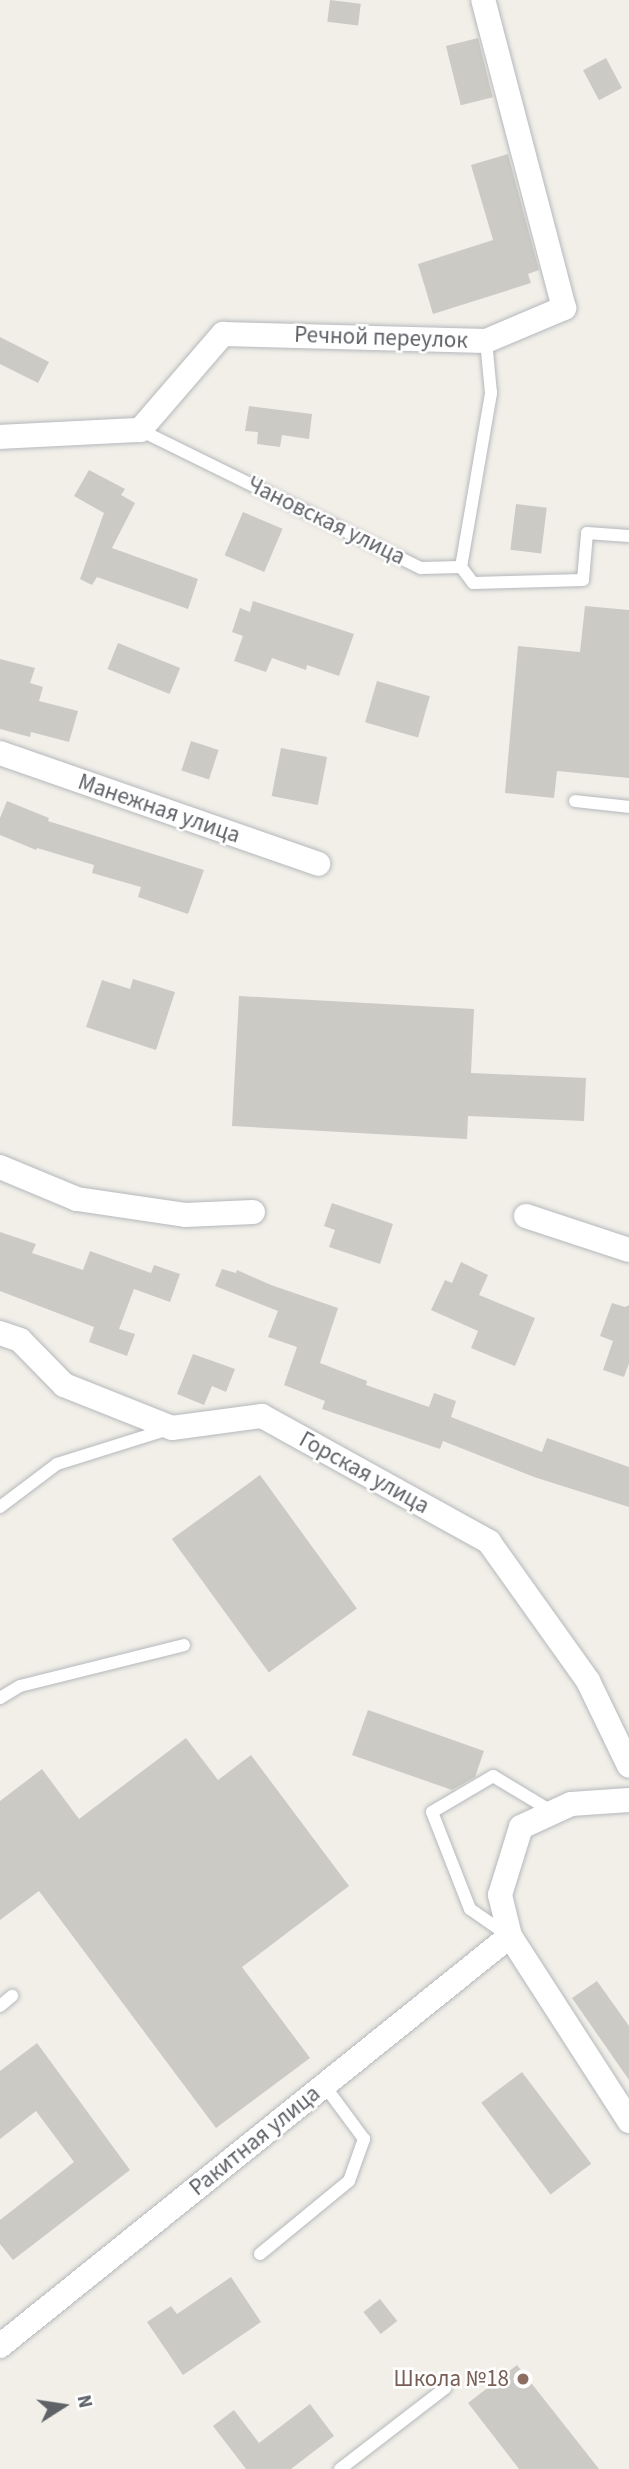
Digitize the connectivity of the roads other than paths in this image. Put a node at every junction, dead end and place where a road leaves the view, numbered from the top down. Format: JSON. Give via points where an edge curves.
{"nodes":[{"id":1,"x":483,"y":0,"type":"edge"},
{"id":2,"x":486,"y":341,"type":"junction"},
{"id":3,"x":140,"y":430,"type":"junction"},
{"id":4,"x":0,"y":437,"type":"edge"},
{"id":5,"x":629,"y":536,"type":"edge"},
{"id":6,"x":461,"y":567,"type":"junction"},
{"id":7,"x":0,"y":753,"type":"edge"},
{"id":8,"x":575,"y":801,"type":"dead end"},
{"id":9,"x":629,"y":807,"type":"edge"},
{"id":10,"x":317,"y":864,"type":"dead end"},
{"id":11,"x":0,"y":1167,"type":"edge"},
{"id":12,"x":253,"y":1212,"type":"dead end"},
{"id":13,"x":526,"y":1216,"type":"dead end"},
{"id":14,"x":629,"y":1250,"type":"edge"},
{"id":15,"x":0,"y":1333,"type":"edge"},
{"id":16,"x":172,"y":1428,"type":"junction"},
{"id":17,"x":0,"y":1507,"type":"edge"},
{"id":18,"x":184,"y":1645,"type":"dead end"},
{"id":19,"x":0,"y":1698,"type":"edge"},
{"id":20,"x":629,"y":1766,"type":"edge"},
{"id":21,"x":629,"y":1800,"type":"edge"},
{"id":22,"x":554,"y":1812,"type":"junction"},
{"id":23,"x":510,"y":1936,"type":"junction"},
{"id":24,"x":12,"y":1996,"type":"dead end"},
{"id":25,"x":0,"y":2006,"type":"edge"},
{"id":26,"x":324,"y":2085,"type":"junction"},
{"id":27,"x":629,"y":2121,"type":"edge"},
{"id":28,"x":260,"y":2254,"type":"dead end"},
{"id":29,"x":0,"y":2346,"type":"edge"},
{"id":30,"x":446,"y":2388,"type":"dead end"},
{"id":31,"x":340,"y":2469,"type":"edge"}],
"edges":[{"from":1,"to":2,"type":"street","name":"Речной переулок","via":[[565,308]]},
{"from":2,"to":3,"type":"street","name":"Речной переулок","via":[[223,334]]},
{"from":2,"to":6,"type":"lane","via":[[491,393]]},
{"from":3,"to":4,"type":"street"},
{"from":3,"to":6,"type":"lane","name":"Чановская улица","via":[[421,568]]},
{"from":5,"to":6,"type":"lane","via":[[587,533],[583,580],[473,583]]},
{"from":7,"to":10,"type":"street","name":"Манежная улица"},
{"from":8,"to":9,"type":"lane"},
{"from":11,"to":12,"type":"street","via":[[78,1199],[185,1215]]},
{"from":13,"to":14,"type":"street"},
{"from":15,"to":16,"type":"street","name":"Горская улица","via":[[19,1340],[64,1385]]},
{"from":16,"to":17,"type":"lane","via":[[57,1464]]},
{"from":16,"to":20,"type":"street","name":"Горская улица","via":[[262,1416],[488,1542],[588,1681]]},
{"from":18,"to":19,"type":"lane","via":[[20,1686]]},
{"from":21,"to":22,"type":"street","via":[[571,1804]]},
{"from":22,"to":23,"type":"street","via":[[521,1827],[500,1895]]},
{"from":22,"to":23,"type":"lane","via":[[493,1776],[432,1812],[471,1909]]},
{"from":23,"to":26,"type":"street","name":"Ракитная улица"},
{"from":23,"to":27,"type":"street"},
{"from":24,"to":25,"type":"lane"},
{"from":26,"to":28,"type":"lane","via":[[364,2139],[349,2181]]},
{"from":26,"to":29,"type":"street","name":"Ракитная улица"},
{"from":30,"to":31,"type":"lane"}]}
